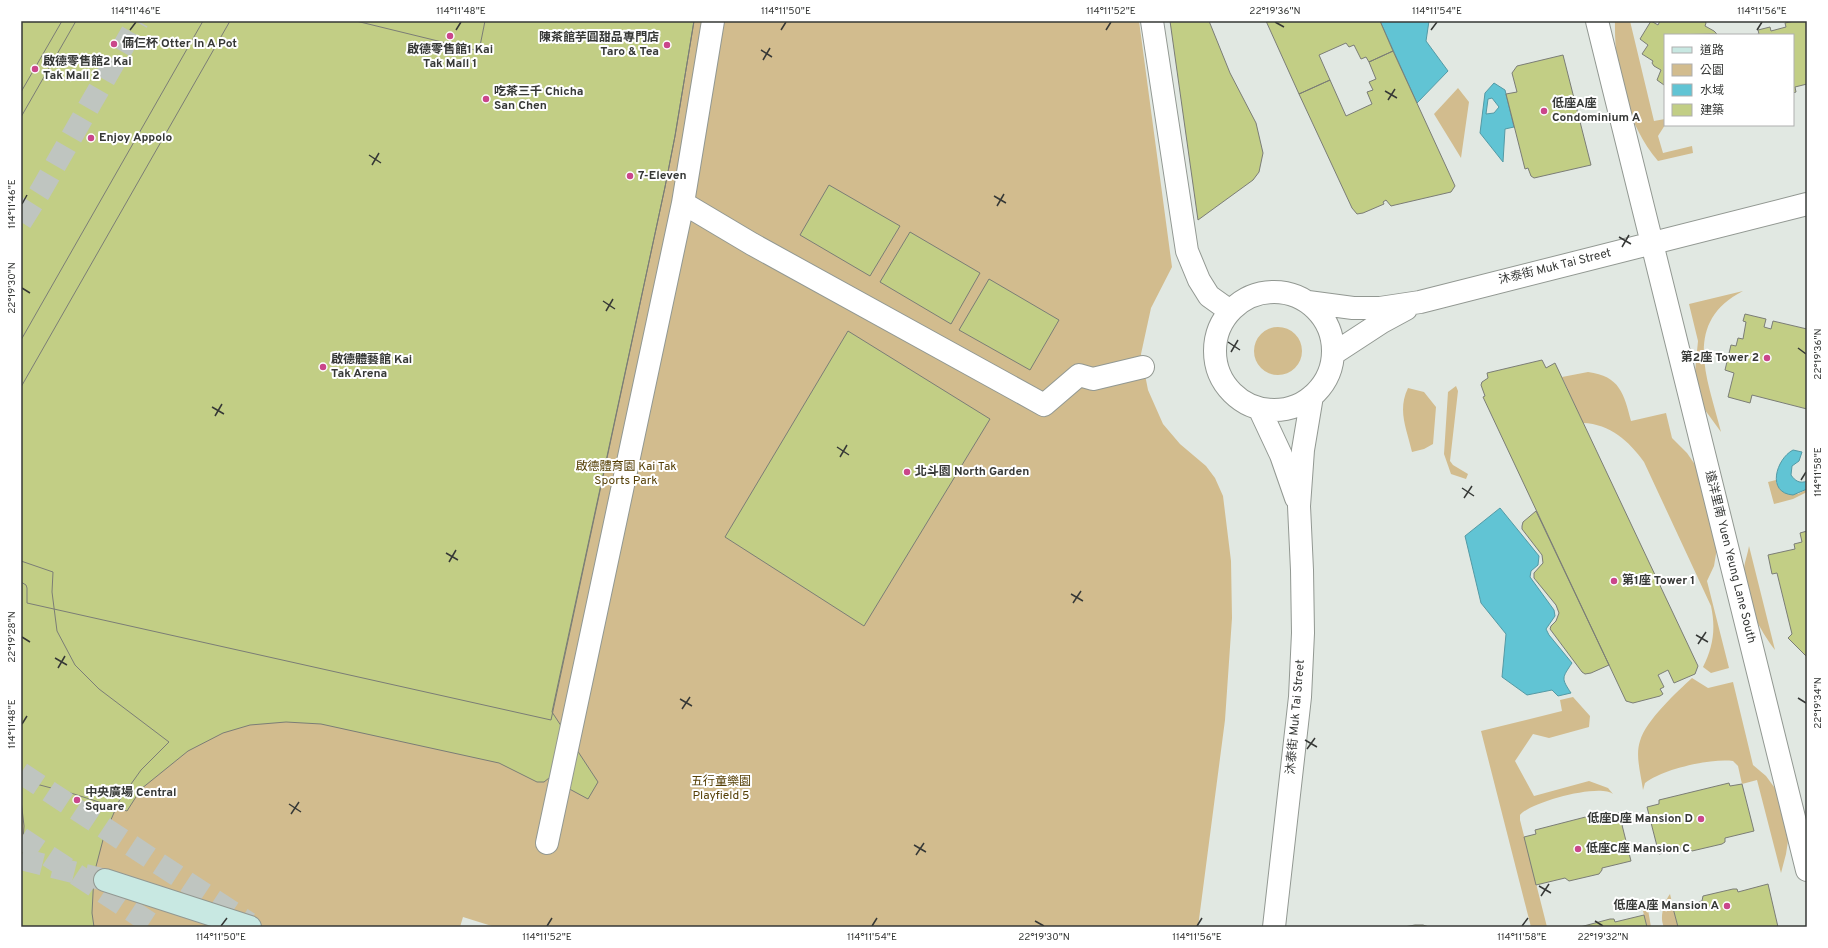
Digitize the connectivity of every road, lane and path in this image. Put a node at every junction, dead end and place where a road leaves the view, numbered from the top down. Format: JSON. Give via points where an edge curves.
{"nodes":[{"id":1,"x":713,"y":21,"type":"edge"},
{"id":2,"x":1152,"y":21,"type":"edge"},
{"id":3,"x":1597,"y":21,"type":"edge"},
{"id":4,"x":683,"y":203,"type":"junction"},
{"id":5,"x":1807,"y":204,"type":"edge"},
{"id":6,"x":1653,"y":243,"type":"junction"},
{"id":7,"x":1308,"y":302,"type":"junction"},
{"id":8,"x":1420,"y":302,"type":"junction"},
{"id":9,"x":1230,"y":311,"type":"junction"},
{"id":10,"x":1334,"y":354,"type":"junction"},
{"id":11,"x":1144,"y":367,"type":"dead end"},
{"id":12,"x":1312,"y":396,"type":"junction"},
{"id":13,"x":1259,"y":408,"type":"junction"},
{"id":14,"x":1299,"y":506,"type":"junction"},
{"id":15,"x":547,"y":843,"type":"dead end"},
{"id":16,"x":1807,"y":870,"type":"edge"},
{"id":17,"x":104,"y":880,"type":"tunnel mouth"},
{"id":18,"x":250,"y":927,"type":"edge"},
{"id":19,"x":1274,"y":927,"type":"edge"}],
"edges":[{"from":1,"to":4,"type":"street"},
{"from":2,"to":9,"type":"street","via":[[1187,251],[1208,296]]},
{"from":3,"to":6,"type":"street","name":"遠洋里南 Yuen Yeung Lane South"},
{"from":4,"to":11,"type":"street","via":[[752,244],[1044,405],[1079,375],[1093,379]]},
{"from":4,"to":15,"type":"street"},
{"from":5,"to":6,"type":"street","name":"沐泰街 Muk Tai Street"},
{"from":6,"to":8,"type":"street","name":"沐泰街 Muk Tai Street"},
{"from":6,"to":16,"type":"street","name":"遠洋里南 Yuen Yeung Lane South"},
{"from":7,"to":8,"type":"street","name":"沐泰街 Muk Tai Street","via":[[1360,308]]},
{"from":7,"to":9,"type":"street","name":"沐泰街 Muk Tai Street","via":[[1287,293],[1264,292],[1248,297]]},
{"from":7,"to":10,"type":"street","name":"沐泰街 Muk Tai Street","via":[[1328,325]]},
{"from":8,"to":10,"type":"street","name":"沐泰街 Muk Tai Street","via":[[1382,322]]},
{"from":9,"to":13,"type":"street","name":"沐泰街 Muk Tai Street","via":[[1222,322],[1217,336],[1217,364],[1226,385],[1239,398]]},
{"from":10,"to":12,"type":"street","name":"沐泰街 Muk Tai Street","via":[[1329,373]]},
{"from":12,"to":13,"type":"street","name":"沐泰街 Muk Tai Street","via":[[1302,403],[1282,410]]},
{"from":12,"to":14,"type":"street","name":"沐泰街 Muk Tai Street","via":[[1303,450]]},
{"from":13,"to":14,"type":"street","name":"沐泰街 Muk Tai Street","via":[[1281,455]]},
{"from":14,"to":19,"type":"street","name":"沐泰街 Muk Tai Street","via":[[1302,586],[1300,697]]},
{"from":17,"to":18,"type":"main road"}]}
